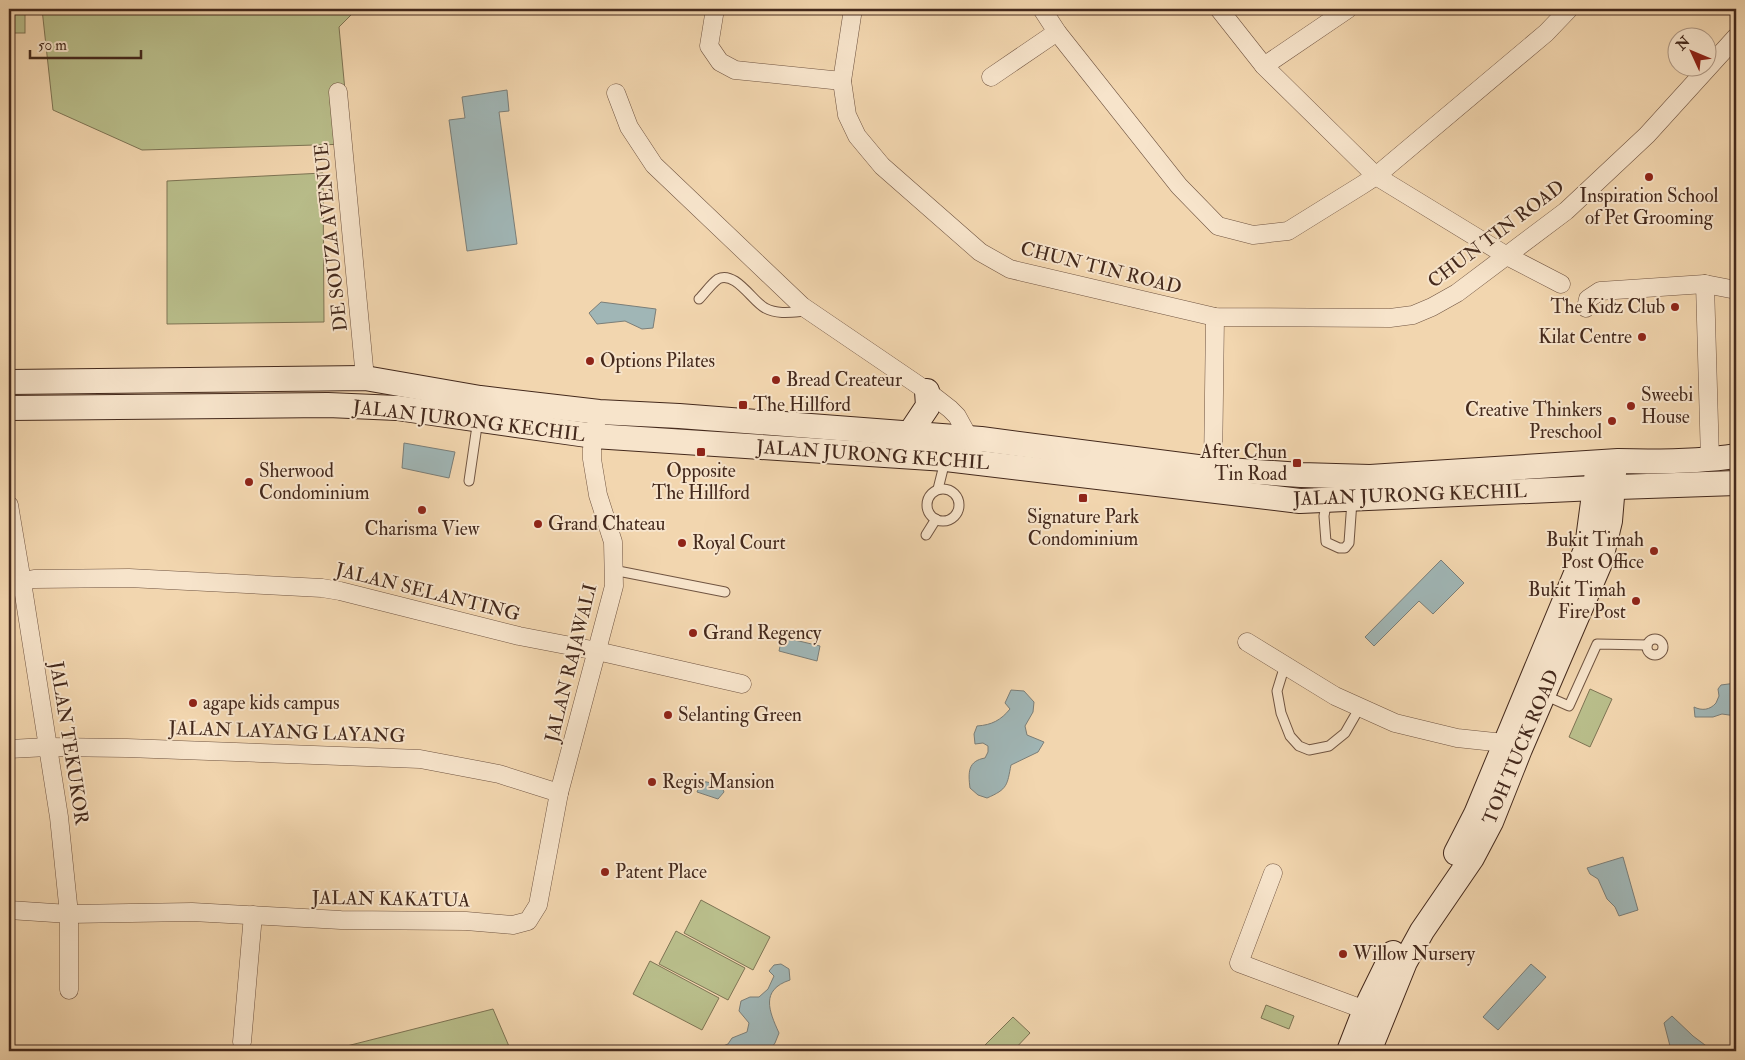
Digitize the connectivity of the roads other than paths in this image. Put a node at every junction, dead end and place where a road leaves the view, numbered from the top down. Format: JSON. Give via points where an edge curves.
{"nodes":[{"id":1,"x":715,"y":9,"type":"edge"},
{"id":2,"x":853,"y":9,"type":"edge"},
{"id":3,"x":1042,"y":9,"type":"edge"},
{"id":4,"x":1219,"y":9,"type":"edge"},
{"id":5,"x":1348,"y":9,"type":"edge"},
{"id":6,"x":1569,"y":9,"type":"edge"},
{"id":7,"x":1057,"y":32,"type":"junction"},
{"id":8,"x":1736,"y":38,"type":"edge"},
{"id":9,"x":1264,"y":66,"type":"junction"},
{"id":10,"x":991,"y":77,"type":"dead end"},
{"id":11,"x":842,"y":81,"type":"junction"},
{"id":12,"x":338,"y":92,"type":"dead end"},
{"id":13,"x":616,"y":93,"type":"dead end"},
{"id":14,"x":1376,"y":176,"type":"junction"},
{"id":15,"x":1506,"y":256,"type":"junction"},
{"id":16,"x":1561,"y":284,"type":"dead end"},
{"id":17,"x":1705,"y":284,"type":"junction"},
{"id":18,"x":1736,"y":290,"type":"edge"},
{"id":19,"x":699,"y":299,"type":"dead end"},
{"id":20,"x":1586,"y":308,"type":"dead end"},
{"id":21,"x":810,"y":310,"type":"junction"},
{"id":22,"x":1215,"y":317,"type":"junction"},
{"id":23,"x":366,"y":378,"type":"junction"},
{"id":24,"x":9,"y":382,"type":"edge"},
{"id":25,"x":927,"y":391,"type":"junction"},
{"id":26,"x":9,"y":408,"type":"edge"},
{"id":27,"x":599,"y":412,"type":"junction"},
{"id":28,"x":679,"y":416,"type":"junction"},
{"id":29,"x":478,"y":419,"type":"junction"},
{"id":30,"x":910,"y":433,"type":"junction"},
{"id":31,"x":594,"y":436,"type":"junction"},
{"id":32,"x":970,"y":438,"type":"junction"},
{"id":33,"x":677,"y":442,"type":"junction"},
{"id":34,"x":1736,"y":456,"type":"edge"},
{"id":35,"x":946,"y":459,"type":"junction"},
{"id":36,"x":1710,"y":460,"type":"junction"},
{"id":37,"x":977,"y":462,"type":"junction"},
{"id":38,"x":1606,"y":462,"type":"junction"},
{"id":39,"x":1213,"y":469,"type":"junction"},
{"id":40,"x":469,"y":481,"type":"dead end"},
{"id":41,"x":1736,"y":483,"type":"edge"},
{"id":42,"x":1604,"y":488,"type":"junction"},
{"id":43,"x":938,"y":489,"type":"junction"},
{"id":44,"x":1352,"y":499,"type":"junction"},
{"id":45,"x":1328,"y":500,"type":"junction"},
{"id":46,"x":9,"y":505,"type":"edge"},
{"id":47,"x":936,"y":519,"type":"junction"},
{"id":48,"x":926,"y":535,"type":"dead end"},
{"id":49,"x":613,"y":570,"type":"junction"},
{"id":50,"x":16,"y":583,"type":"edge"},
{"id":51,"x":725,"y":592,"type":"dead end"},
{"id":52,"x":1247,"y":642,"type":"dead end"},
{"id":53,"x":1647,"y":645,"type":"dead end"},
{"id":54,"x":598,"y":651,"type":"junction"},
{"id":55,"x":1285,"y":665,"type":"junction"},
{"id":56,"x":742,"y":684,"type":"dead end"},
{"id":57,"x":1543,"y":694,"type":"junction"},
{"id":58,"x":1360,"y":707,"type":"junction"},
{"id":59,"x":1512,"y":746,"type":"junction"},
{"id":60,"x":48,"y":747,"type":"junction"},
{"id":61,"x":9,"y":749,"type":"edge"},
{"id":62,"x":559,"y":792,"type":"junction"},
{"id":63,"x":1273,"y":873,"type":"dead end"},
{"id":64,"x":9,"y":910,"type":"edge"},
{"id":65,"x":69,"y":914,"type":"junction"},
{"id":66,"x":253,"y":915,"type":"junction"},
{"id":67,"x":528,"y":921,"type":"joint"},
{"id":68,"x":69,"y":990,"type":"dead end"},
{"id":69,"x":1374,"y":1013,"type":"junction"},
{"id":70,"x":242,"y":1042,"type":"dead end"},
{"id":71,"x":1349,"y":1051,"type":"edge"},
{"id":72,"x":1369,"y":1051,"type":"edge"}],
"edges":[{"from":1,"to":11,"type":"street","via":[[709,46],[720,62],[735,70]]},
{"from":2,"to":11,"type":"street","name":"CHUN TIN ROAD"},
{"from":3,"to":7,"type":"street"},
{"from":4,"to":9,"type":"street"},
{"from":5,"to":9,"type":"street"},
{"from":6,"to":14,"type":"street","via":[[1546,33]]},
{"from":7,"to":10,"type":"street"},
{"from":7,"to":14,"type":"street","via":[[1179,186],[1218,226],[1253,235],[1288,231]]},
{"from":8,"to":15,"type":"street","name":"CHUN TIN ROAD","via":[[1647,135],[1566,211]]},
{"from":9,"to":14,"type":"street"},
{"from":11,"to":22,"type":"street","name":"CHUN TIN ROAD","via":[[846,115],[857,136],[882,166],[980,252],[1010,269]]},
{"from":12,"to":23,"type":"street","name":"DE SOUZA AVENUE"},
{"from":13,"to":21,"type":"street","name":"JALAN JURONG KECHIL","via":[[629,127],[654,165],[802,306]]},
{"from":14,"to":15,"type":"street"},
{"from":15,"to":16,"type":"street"},
{"from":15,"to":22,"type":"street","name":"CHUN TIN ROAD","via":[[1457,293],[1413,315],[1390,318]]},
{"from":17,"to":18,"type":"street"},
{"from":17,"to":20,"type":"street","via":[[1600,291],[1588,299]]},
{"from":17,"to":36,"type":"street"},
{"from":19,"to":21,"type":"lane","via":[[719,279],[726,278],[737,282],[764,308],[786,313]]},
{"from":21,"to":25,"type":"street","name":"JALAN JURONG KECHIL"},
{"from":22,"to":39,"type":"street"},
{"from":23,"to":24,"type":"main road","name":"JALAN JURONG KECHIL"},
{"from":23,"to":27,"type":"main road","name":"JALAN JURONG KECHIL","via":[[480,398]]},
{"from":25,"to":30,"type":"main road","via":[[928,406]]},
{"from":25,"to":32,"type":"street","name":"JALAN JURONG KECHIL","via":[[956,416]]},
{"from":26,"to":29,"type":"main road","name":"JALAN JURONG KECHIL","via":[[328,405],[397,408]]},
{"from":27,"to":28,"type":"main road","name":"JALAN JURONG KECHIL"},
{"from":27,"to":31,"type":"street","name":"JALAN RAJAWALI"},
{"from":28,"to":30,"type":"main road","name":"JALAN JURONG KECHIL"},
{"from":28,"to":33,"type":"main road","via":[[669,421],[666,429]]},
{"from":29,"to":31,"type":"main road","name":"JALAN JURONG KECHIL"},
{"from":29,"to":40,"type":"lane"},
{"from":30,"to":32,"type":"main road","name":"JALAN JURONG KECHIL"},
{"from":31,"to":33,"type":"main road","name":"JALAN JURONG KECHIL"},
{"from":31,"to":49,"type":"street","name":"JALAN RAJAWALI","via":[[592,460],[598,495],[613,542]]},
{"from":32,"to":37,"type":"street"},
{"from":32,"to":39,"type":"main road","name":"JALAN JURONG KECHIL"},
{"from":33,"to":35,"type":"main road","name":"JALAN JURONG KECHIL"},
{"from":34,"to":36,"type":"main road","name":"JALAN JURONG KECHIL"},
{"from":35,"to":37,"type":"main road","name":"JALAN JURONG KECHIL"},
{"from":35,"to":43,"type":"lane"},
{"from":36,"to":38,"type":"main road","name":"JALAN JURONG KECHIL"},
{"from":37,"to":45,"type":"main road","name":"JALAN JURONG KECHIL","via":[[1300,501]]},
{"from":38,"to":39,"type":"main road","name":"JALAN JURONG KECHIL","via":[[1370,478]]},
{"from":38,"to":42,"type":"main road","name":"TOH TUCK ROAD"},
{"from":41,"to":42,"type":"main road","name":"JALAN JURONG KECHIL"},
{"from":42,"to":44,"type":"main road","name":"JALAN JURONG KECHIL"},
{"from":42,"to":57,"type":"main road","name":"TOH TUCK ROAD","via":[[1610,521],[1600,563]]},
{"from":42,"to":59,"type":"main road","name":"TOH TUCK ROAD","via":[[1587,547]]},
{"from":43,"to":47,"type":"lane","via":[[929,497],[927,504]]},
{"from":43,"to":47,"type":"lane","via":[[951,490],[959,500],[959,506],[954,517]]},
{"from":44,"to":45,"type":"main road","name":"JALAN JURONG KECHIL"},
{"from":44,"to":45,"type":"lane","via":[[1350,544],[1345,548],[1326,542],[1324,516]]},
{"from":46,"to":50,"type":"street","name":"JALAN TEKUKOR"},
{"from":47,"to":48,"type":"lane"},
{"from":49,"to":51,"type":"lane"},
{"from":49,"to":54,"type":"street","name":"JALAN RAJAWALI","via":[[614,586]]},
{"from":50,"to":54,"type":"street","name":"JALAN SELANTING","via":[[34,579],[128,578],[322,588],[519,636]]},
{"from":50,"to":60,"type":"street","name":"JALAN TEKUKOR"},
{"from":52,"to":55,"type":"street"},
{"from":53,"to":57,"type":"lane","via":[[1597,644],[1569,706]]},
{"from":54,"to":56,"type":"street","name":"JALAN SELANTING"},
{"from":54,"to":62,"type":"street","name":"JALAN RAJAWALI"},
{"from":55,"to":58,"type":"street","via":[[1335,696]]},
{"from":55,"to":58,"type":"lane","via":[[1277,691],[1290,736],[1299,746],[1309,750],[1329,746],[1345,733]]},
{"from":57,"to":59,"type":"main road","name":"TOH TUCK ROAD"},
{"from":58,"to":59,"type":"street","via":[[1413,727],[1457,738]]},
{"from":59,"to":69,"type":"main road","name":"TOH TUCK ROAD","via":[[1458,851],[1409,924],[1388,962]]},
{"from":60,"to":61,"type":"street","name":"JALAN LAYANG LAYANG"},
{"from":60,"to":62,"type":"street","name":"JALAN LAYANG LAYANG","via":[[420,759],[499,774]]},
{"from":60,"to":65,"type":"street","name":"JALAN TEKUKOR"},
{"from":62,"to":67,"type":"street","name":"JALAN RAJAWALI","via":[[538,905]]},
{"from":63,"to":69,"type":"street","via":[[1239,963]]},
{"from":64,"to":65,"type":"street","name":"JALAN KAKATUA"},
{"from":65,"to":66,"type":"street","name":"JALAN KAKATUA","via":[[192,912]]},
{"from":65,"to":68,"type":"street","name":"JALAN TEKUKOR"},
{"from":66,"to":67,"type":"street","name":"JALAN KAKATUA","via":[[513,925]]},
{"from":66,"to":70,"type":"street"},
{"from":69,"to":71,"type":"main road","name":"TOH TUCK ROAD"},
{"from":69,"to":72,"type":"main road","name":"TOH TUCK ROAD"}]}
